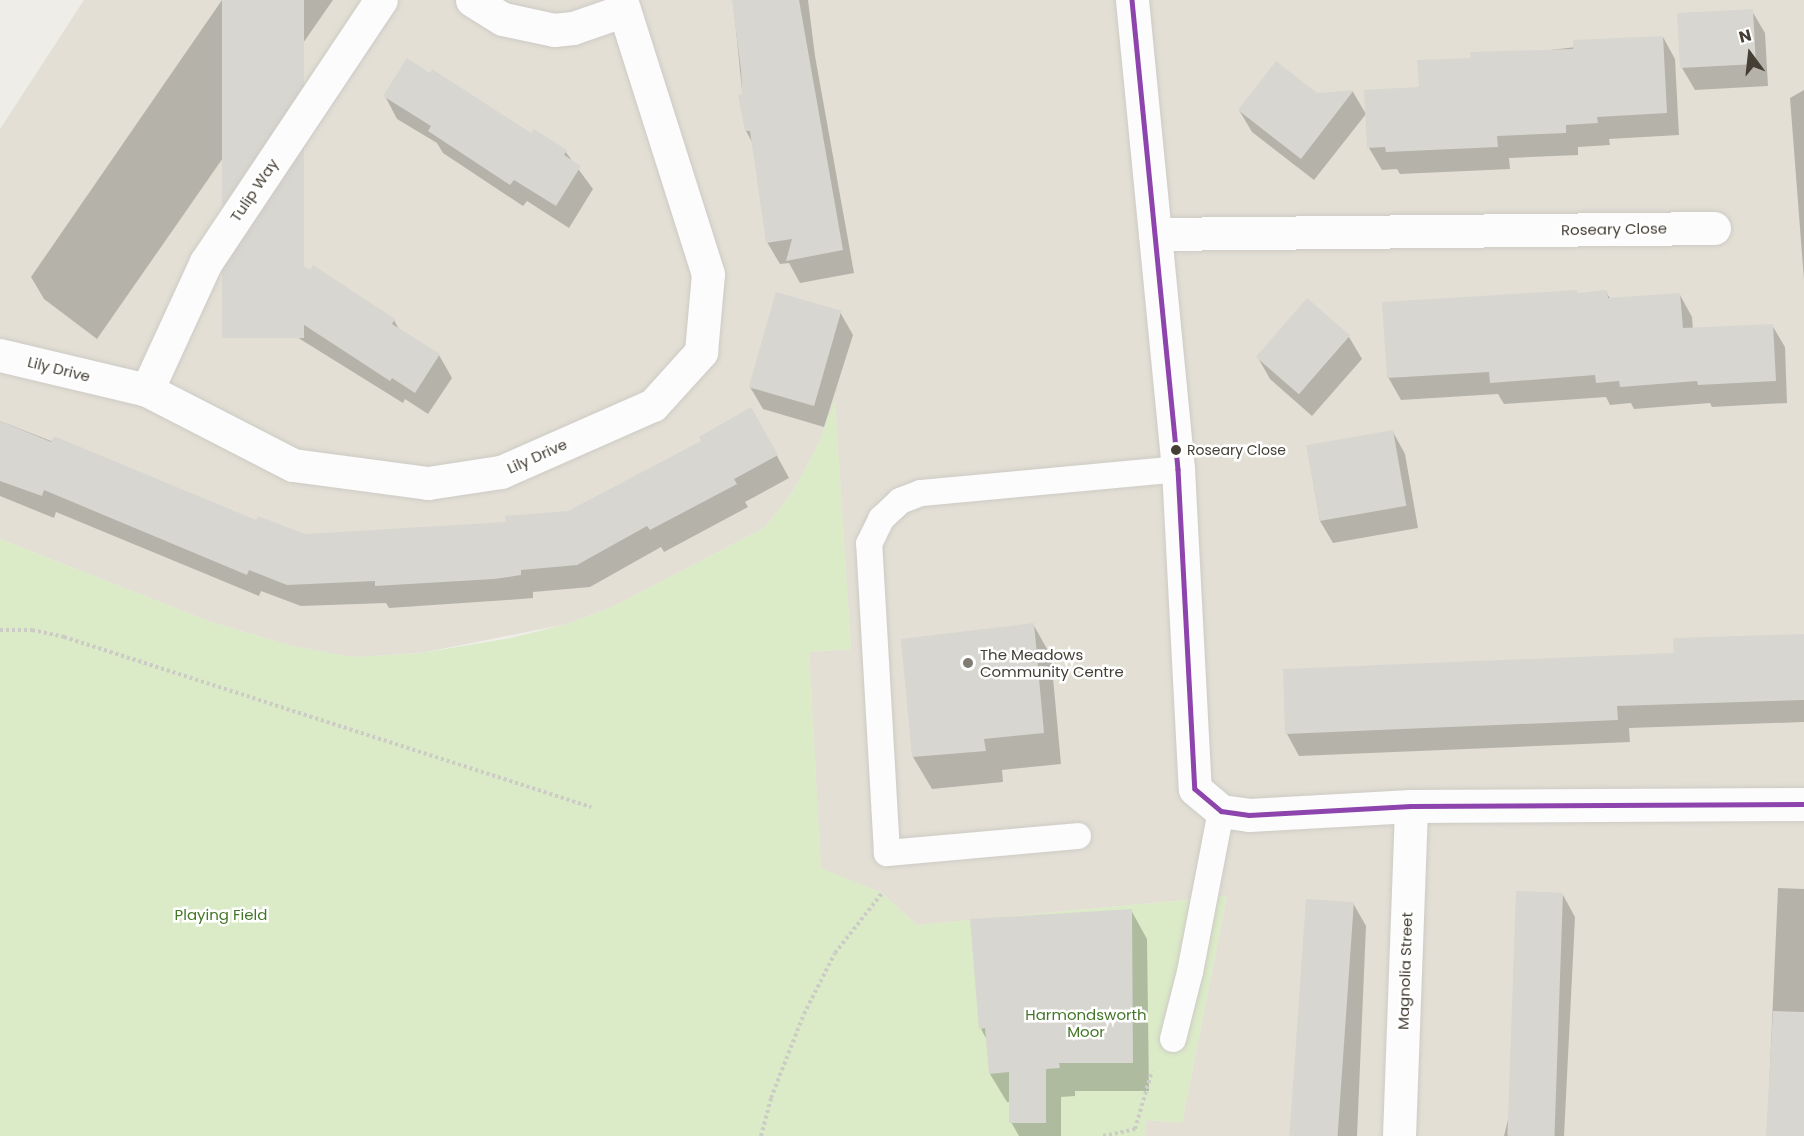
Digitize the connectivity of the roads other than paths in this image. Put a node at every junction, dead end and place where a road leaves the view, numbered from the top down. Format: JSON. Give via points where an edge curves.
{"nodes":[{"id":1,"x":381,"y":0,"type":"edge"},
{"id":2,"x":472,"y":0,"type":"edge"},
{"id":3,"x":1132,"y":0,"type":"edge"},
{"id":4,"x":622,"y":5,"type":"edge"},
{"id":5,"x":1714,"y":228,"type":"dead end"},
{"id":6,"x":1155,"y":234,"type":"junction"},
{"id":7,"x":0,"y":354,"type":"edge"},
{"id":8,"x":147,"y":390,"type":"junction"},
{"id":9,"x":1178,"y":469,"type":"junction"},
{"id":10,"x":1804,"y":804,"type":"edge"},
{"id":11,"x":1411,"y":806,"type":"junction"},
{"id":12,"x":1221,"y":811,"type":"junction"},
{"id":13,"x":1078,"y":836,"type":"dead end"},
{"id":14,"x":1173,"y":1039,"type":"dead end"},
{"id":15,"x":1399,"y":1136,"type":"edge"}],
"edges":[{"from":1,"to":8,"type":"street","name":"Tulip Way","via":[[206,262]]},
{"from":2,"to":4,"type":"street","via":[[503,19],[554,30],[573,28]]},
{"from":3,"to":6,"type":"street"},
{"from":4,"to":8,"type":"street","name":"Lily Drive","via":[[708,274],[701,352],[653,405],[501,472],[428,483],[293,465]]},
{"from":5,"to":6,"type":"street","name":"Roseary Close"},
{"from":6,"to":9,"type":"street"},
{"from":7,"to":8,"type":"street","name":"Lily Drive"},
{"from":9,"to":12,"type":"street","via":[[1195,789]]},
{"from":9,"to":13,"type":"lane","via":[[921,492],[900,501],[881,519],[869,544],[887,853]]},
{"from":10,"to":11,"type":"street"},
{"from":11,"to":12,"type":"street","via":[[1249,815]]},
{"from":11,"to":15,"type":"street","name":"Magnolia Street"},
{"from":12,"to":14,"type":"lane","via":[[1191,972]]}]}
